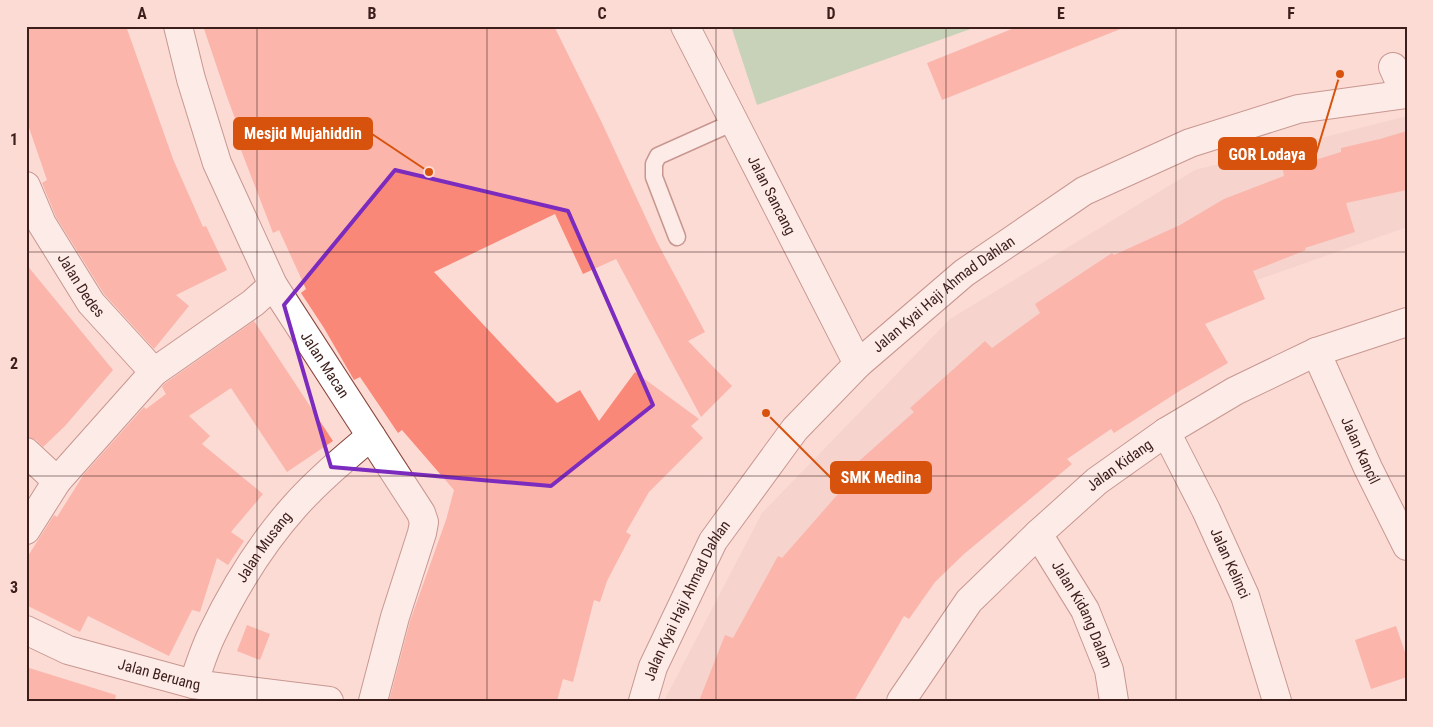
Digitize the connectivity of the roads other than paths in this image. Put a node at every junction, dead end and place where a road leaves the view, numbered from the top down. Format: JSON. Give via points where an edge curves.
{"nodes":[{"id":1,"x":178,"y":26,"type":"edge"},
{"id":2,"x":685,"y":26,"type":"edge"},
{"id":3,"x":1393,"y":67,"type":"dead end"},
{"id":4,"x":1406,"y":94,"type":"edge"},
{"id":5,"x":734,"y":122,"type":"junction"},
{"id":6,"x":26,"y":186,"type":"edge"},
{"id":7,"x":677,"y":237,"type":"dead end"},
{"id":8,"x":273,"y":286,"type":"junction"},
{"id":9,"x":1407,"y":322,"type":"edge"},
{"id":10,"x":1316,"y":352,"type":"junction"},
{"id":11,"x":858,"y":364,"type":"junction"},
{"id":12,"x":154,"y":372,"type":"junction"},
{"id":13,"x":1166,"y":432,"type":"junction"},
{"id":14,"x":371,"y":436,"type":"junction"},
{"id":15,"x":26,"y":452,"type":"edge"},
{"id":16,"x":57,"y":481,"type":"junction"},
{"id":17,"x":26,"y":530,"type":"edge"},
{"id":18,"x":1038,"y":534,"type":"junction"},
{"id":19,"x":1407,"y":546,"type":"edge"},
{"id":20,"x":26,"y":630,"type":"edge"},
{"id":21,"x":193,"y":684,"type":"junction"},
{"id":22,"x":329,"y":701,"type":"edge"},
{"id":23,"x":373,"y":701,"type":"edge"},
{"id":24,"x":643,"y":701,"type":"edge"},
{"id":25,"x":901,"y":701,"type":"edge"},
{"id":26,"x":1114,"y":701,"type":"edge"},
{"id":27,"x":1278,"y":701,"type":"edge"}],
"edges":[{"from":1,"to":8,"type":"street","name":"Jalan Macan","via":[[217,163]]},
{"from":2,"to":5,"type":"street","name":"Jalan Sancang"},
{"from":3,"to":4,"type":"street"},
{"from":4,"to":11,"type":"street","name":"Jalan Kyai Haji Ahmad Dahlan","via":[[1298,110],[1190,143],[1084,192],[964,273]]},
{"from":5,"to":7,"type":"lane","via":[[658,156],[654,164],[654,177]]},
{"from":5,"to":11,"type":"street","name":"Jalan Sancang"},
{"from":6,"to":12,"type":"street","name":"Jalan Dedes","via":[[42,224],[91,302]]},
{"from":8,"to":12,"type":"street"},
{"from":8,"to":14,"type":"street","name":"Jalan Macan"},
{"from":9,"to":10,"type":"street","name":"Jalan Kidang"},
{"from":10,"to":13,"type":"street","name":"Jalan Kidang","via":[[1235,391]]},
{"from":10,"to":19,"type":"street","name":"Jalan Kancil"},
{"from":11,"to":24,"type":"street","name":"Jalan Kyai Haji Ahmad Dahlan","via":[[796,428],[713,541],[653,667]]},
{"from":12,"to":16,"type":"street"},
{"from":13,"to":18,"type":"street","name":"Jalan Kidang","via":[[1096,481]]},
{"from":13,"to":27,"type":"street","name":"Jalan Kelinci","via":[[1245,596]]},
{"from":14,"to":21,"type":"street","name":"Jalan Musang","via":[[331,469],[262,546],[234,590],[211,636]]},
{"from":14,"to":23,"type":"street","name":"Jalan Macan","via":[[422,512],[424,522]]},
{"from":15,"to":16,"type":"street"},
{"from":16,"to":17,"type":"street"},
{"from":18,"to":25,"type":"street","name":"Jalan Kidang","via":[[970,601]]},
{"from":18,"to":26,"type":"street","name":"Jalan Kidang Dalam","via":[[1085,610],[1109,670]]},
{"from":20,"to":21,"type":"street","name":"Jalan Beruang","via":[[68,650]]},
{"from":21,"to":22,"type":"street","name":"Jalan Beruang"}]}
